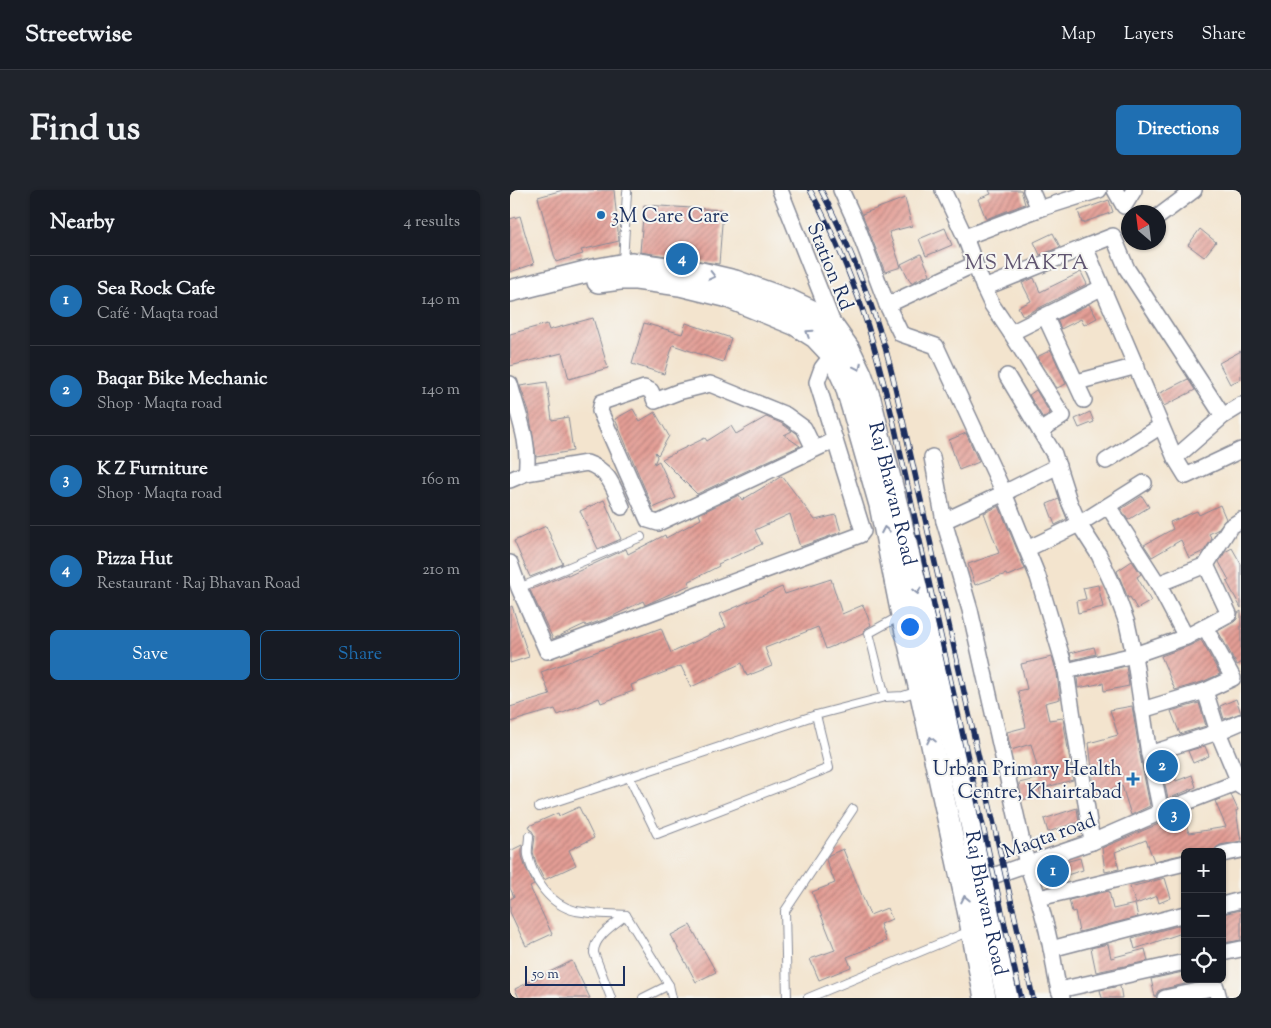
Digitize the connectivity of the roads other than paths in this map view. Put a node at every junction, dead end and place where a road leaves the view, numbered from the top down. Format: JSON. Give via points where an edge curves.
{"nodes":[{"id":1,"x":842,"y":190,"type":"edge"},
{"id":2,"x":943,"y":190,"type":"edge"},
{"id":3,"x":1031,"y":190,"type":"edge"},
{"id":4,"x":1099,"y":190,"type":"edge"},
{"id":5,"x":1115,"y":190,"type":"edge"},
{"id":6,"x":1134,"y":190,"type":"edge"},
{"id":7,"x":1194,"y":190,"type":"edge"},
{"id":8,"x":627,"y":192,"type":"dead end"},
{"id":9,"x":780,"y":193,"type":"edge"},
{"id":10,"x":1039,"y":209,"type":"junction"},
{"id":11,"x":1166,"y":212,"type":"edge"},
{"id":12,"x":965,"y":237,"type":"junction"},
{"id":13,"x":1121,"y":242,"type":"edge"},
{"id":14,"x":1085,"y":247,"type":"junction"},
{"id":15,"x":1124,"y":250,"type":"edge"},
{"id":16,"x":975,"y":264,"type":"junction"},
{"id":17,"x":623,"y":265,"type":"junction"},
{"id":18,"x":984,"y":288,"type":"junction"},
{"id":19,"x":1101,"y":288,"type":"junction"},
{"id":20,"x":510,"y":292,"type":"edge"},
{"id":21,"x":510,"y":305,"type":"edge"},
{"id":22,"x":887,"y":305,"type":"junction"},
{"id":23,"x":1045,"y":316,"type":"junction"},
{"id":24,"x":834,"y":328,"type":"junction"},
{"id":25,"x":1012,"y":333,"type":"junction"},
{"id":26,"x":832,"y":354,"type":"junction"},
{"id":27,"x":1137,"y":366,"type":"junction"},
{"id":28,"x":1007,"y":376,"type":"dead end"},
{"id":29,"x":1077,"y":382,"type":"junction"},
{"id":30,"x":510,"y":384,"type":"edge"},
{"id":31,"x":1084,"y":400,"type":"dead end"},
{"id":32,"x":1241,"y":405,"type":"edge"},
{"id":33,"x":1223,"y":416,"type":"junction"},
{"id":34,"x":1161,"y":426,"type":"junction"},
{"id":35,"x":1040,"y":431,"type":"junction"},
{"id":36,"x":835,"y":439,"type":"junction"},
{"id":37,"x":814,"y":450,"type":"junction"},
{"id":38,"x":1241,"y":450,"type":"edge"},
{"id":39,"x":932,"y":457,"type":"dead end"},
{"id":40,"x":1175,"y":458,"type":"junction"},
{"id":41,"x":1106,"y":461,"type":"dead end"},
{"id":42,"x":1058,"y":466,"type":"junction"},
{"id":43,"x":526,"y":473,"type":"junction"},
{"id":44,"x":510,"y":480,"type":"edge"},
{"id":45,"x":1144,"y":483,"type":"dead end"},
{"id":46,"x":1004,"y":494,"type":"junction"},
{"id":47,"x":1108,"y":506,"type":"junction"},
{"id":48,"x":622,"y":507,"type":"dead end"},
{"id":49,"x":944,"y":520,"type":"junction"},
{"id":50,"x":1241,"y":520,"type":"edge"},
{"id":51,"x":1079,"y":524,"type":"junction"},
{"id":52,"x":641,"y":537,"type":"dead end"},
{"id":53,"x":1027,"y":548,"type":"junction"},
{"id":54,"x":510,"y":563,"type":"edge"},
{"id":55,"x":1206,"y":565,"type":"junction"},
{"id":56,"x":1158,"y":584,"type":"junction"},
{"id":57,"x":519,"y":588,"type":"junction"},
{"id":58,"x":902,"y":615,"type":"junction"},
{"id":59,"x":1205,"y":627,"type":"junction"},
{"id":60,"x":1186,"y":637,"type":"junction"},
{"id":61,"x":1134,"y":655,"type":"junction"},
{"id":62,"x":1066,"y":671,"type":"junction"},
{"id":63,"x":1237,"y":676,"type":"edge"},
{"id":64,"x":920,"y":690,"type":"junction"},
{"id":65,"x":1205,"y":691,"type":"junction"},
{"id":66,"x":885,"y":697,"type":"junction"},
{"id":67,"x":1142,"y":710,"type":"junction"},
{"id":68,"x":816,"y":715,"type":"junction"},
{"id":69,"x":1241,"y":722,"type":"edge"},
{"id":70,"x":1218,"y":732,"type":"junction"},
{"id":71,"x":1149,"y":754,"type":"junction"},
{"id":72,"x":628,"y":777,"type":"junction"},
{"id":73,"x":1240,"y":783,"type":"edge"},
{"id":74,"x":539,"y":807,"type":"dead end"},
{"id":75,"x":853,"y":809,"type":"dead end"},
{"id":76,"x":1161,"y":812,"type":"junction"},
{"id":77,"x":529,"y":836,"type":"dead end"},
{"id":78,"x":1092,"y":842,"type":"junction"},
{"id":79,"x":1241,"y":850,"type":"edge"},
{"id":80,"x":1226,"y":853,"type":"edge"},
{"id":81,"x":1027,"y":864,"type":"junction"},
{"id":82,"x":1181,"y":864,"type":"edge"},
{"id":83,"x":981,"y":880,"type":"junction"},
{"id":84,"x":1039,"y":898,"type":"junction"},
{"id":85,"x":1241,"y":900,"type":"edge"},
{"id":86,"x":1226,"y":904,"type":"edge"},
{"id":87,"x":626,"y":915,"type":"junction"},
{"id":88,"x":1181,"y":915,"type":"edge"},
{"id":89,"x":972,"y":930,"type":"junction"},
{"id":90,"x":1051,"y":949,"type":"junction"},
{"id":91,"x":1241,"y":949,"type":"edge"},
{"id":92,"x":1226,"y":953,"type":"edge"},
{"id":93,"x":1181,"y":963,"type":"edge"},
{"id":94,"x":669,"y":985,"type":"junction"},
{"id":95,"x":1061,"y":994,"type":"edge"},
{"id":96,"x":612,"y":998,"type":"edge"},
{"id":97,"x":643,"y":998,"type":"edge"},
{"id":98,"x":672,"y":998,"type":"edge"},
{"id":99,"x":787,"y":998,"type":"edge"},
{"id":100,"x":808,"y":998,"type":"edge"},
{"id":101,"x":984,"y":998,"type":"edge"},
{"id":102,"x":1007,"y":998,"type":"edge"},
{"id":103,"x":1165,"y":998,"type":"edge"},
{"id":104,"x":1219,"y":998,"type":"edge"}],
"edges":[{"from":1,"to":22,"type":"street"},
{"from":2,"to":12,"type":"street"},
{"from":3,"to":10,"type":"street"},
{"from":4,"to":10,"type":"street"},
{"from":5,"to":6,"type":"street","via":[[1124,206]]},
{"from":7,"to":11,"type":"street"},
{"from":8,"to":17,"type":"lane"},
{"from":9,"to":24,"type":"street","name":"Station Rd"},
{"from":10,"to":12,"type":"street"},
{"from":12,"to":16,"type":"street"},
{"from":13,"to":14,"type":"street","via":[[1113,236]]},
{"from":14,"to":18,"type":"street"},
{"from":14,"to":19,"type":"street"},
{"from":15,"to":33,"type":"street","via":[[1127,269]]},
{"from":16,"to":18,"type":"street"},
{"from":16,"to":22,"type":"street"},
{"from":17,"to":20,"type":"main road","name":"Raj Bhavan Road","via":[[545,281]]},
{"from":17,"to":24,"type":"main road","name":"Raj Bhavan Road","one_way":true,"via":[[630,263],[701,273],[735,282],[810,310]]},
{"from":18,"to":25,"type":"street"},
{"from":19,"to":23,"type":"street"},
{"from":19,"to":27,"type":"street"},
{"from":26,"to":21,"type":"main road","name":"Raj Bhavan Road","one_way":true,"via":[[815,337],[796,325],[725,296],[680,285],[620,279],[554,292]]},
{"from":22,"to":46,"type":"street","via":[[901,334],[936,346]]},
{"from":23,"to":25,"type":"street"},
{"from":23,"to":29,"type":"street"},
{"from":24,"to":26,"type":"street"},
{"from":24,"to":83,"type":"main road","name":"Raj Bhavan Road","one_way":true,"via":[[849,349],[870,399],[972,827]]},
{"from":25,"to":35,"type":"street","via":[[1063,416]]},
{"from":26,"to":36,"type":"street","via":[[817,382]]},
{"from":58,"to":26,"type":"main road","name":"Raj Bhavan Road","one_way":true,"via":[[880,506],[848,392]]},
{"from":27,"to":29,"type":"street"},
{"from":27,"to":34,"type":"street"},
{"from":28,"to":35,"type":"street"},
{"from":29,"to":31,"type":"street"},
{"from":30,"to":43,"type":"street","via":[[526,446]]},
{"from":32,"to":33,"type":"street"},
{"from":33,"to":40,"type":"street"},
{"from":34,"to":40,"type":"street"},
{"from":34,"to":41,"type":"street"},
{"from":35,"to":42,"type":"street"},
{"from":36,"to":37,"type":"street"},
{"from":36,"to":57,"type":"street","via":[[863,531],[860,535],[547,651]]},
{"from":37,"to":37,"type":"street","via":[[804,428],[786,415],[710,384],[655,401],[651,391],[644,388],[602,402],[600,411],[648,520],[658,523]]},
{"from":38,"to":40,"type":"street","via":[[1186,476]]},
{"from":39,"to":49,"type":"street"},
{"from":42,"to":46,"type":"street"},
{"from":42,"to":51,"type":"street"},
{"from":43,"to":44,"type":"street"},
{"from":43,"to":48,"type":"street","via":[[588,463],[608,476]]},
{"from":45,"to":47,"type":"street"},
{"from":46,"to":49,"type":"street"},
{"from":46,"to":53,"type":"street"},
{"from":47,"to":51,"type":"street"},
{"from":47,"to":56,"type":"street"},
{"from":49,"to":81,"type":"street","via":[[970,610]]},
{"from":50,"to":55,"type":"street","via":[[1230,527]]},
{"from":51,"to":53,"type":"street"},
{"from":51,"to":61,"type":"street","via":[[1113,585]]},
{"from":52,"to":57,"type":"lane"},
{"from":53,"to":62,"type":"street"},
{"from":54,"to":57,"type":"street"},
{"from":55,"to":56,"type":"street"},
{"from":55,"to":59,"type":"street","via":[[1229,614]]},
{"from":56,"to":60,"type":"street"},
{"from":58,"to":64,"type":"main road","name":"Raj Bhavan Road"},
{"from":58,"to":66,"type":"lane","via":[[869,633]]},
{"from":59,"to":60,"type":"street"},
{"from":59,"to":63,"type":"street"},
{"from":60,"to":61,"type":"street"},
{"from":61,"to":62,"type":"street"},
{"from":61,"to":67,"type":"street"},
{"from":62,"to":78,"type":"street"},
{"from":63,"to":65,"type":"street"},
{"from":64,"to":66,"type":"lane","via":[[903,696]]},
{"from":89,"to":64,"type":"main road","name":"Raj Bhavan Road","one_way":true},
{"from":65,"to":67,"type":"street"},
{"from":65,"to":70,"type":"street"},
{"from":66,"to":68,"type":"lane"},
{"from":67,"to":71,"type":"street"},
{"from":68,"to":72,"type":"lane"},
{"from":68,"to":72,"type":"lane","via":[[829,768],[656,834]]},
{"from":69,"to":70,"type":"street"},
{"from":70,"to":71,"type":"street"},
{"from":70,"to":73,"type":"street"},
{"from":71,"to":76,"type":"street"},
{"from":72,"to":74,"type":"lane"},
{"from":73,"to":76,"type":"street","name":"Maqta road"},
{"from":75,"to":99,"type":"lane","via":[[785,911]]},
{"from":76,"to":78,"type":"street","name":"Maqta road"},
{"from":77,"to":87,"type":"lane","via":[[528,853],[533,873],[544,892],[558,904],[575,911]]},
{"from":78,"to":81,"type":"street","name":"Maqta road"},
{"from":79,"to":80,"type":"street"},
{"from":81,"to":83,"type":"street","name":"Maqta road"},
{"from":81,"to":84,"type":"street"},
{"from":82,"to":84,"type":"street"},
{"from":83,"to":102,"type":"main road","name":"Raj Bhavan Road"},
{"from":84,"to":90,"type":"street"},
{"from":85,"to":86,"type":"street"},
{"from":87,"to":94,"type":"lane"},
{"from":87,"to":96,"type":"lane","via":[[594,947]]},
{"from":88,"to":90,"type":"street"},
{"from":89,"to":100,"type":"lane"},
{"from":89,"to":101,"type":"main road","name":"Raj Bhavan Road"},
{"from":90,"to":95,"type":"street"},
{"from":91,"to":92,"type":"street"},
{"from":93,"to":95,"type":"street"},
{"from":94,"to":97,"type":"lane"},
{"from":94,"to":98,"type":"lane"},
{"from":103,"to":104,"type":"street","via":[[1216,987]]}]}
